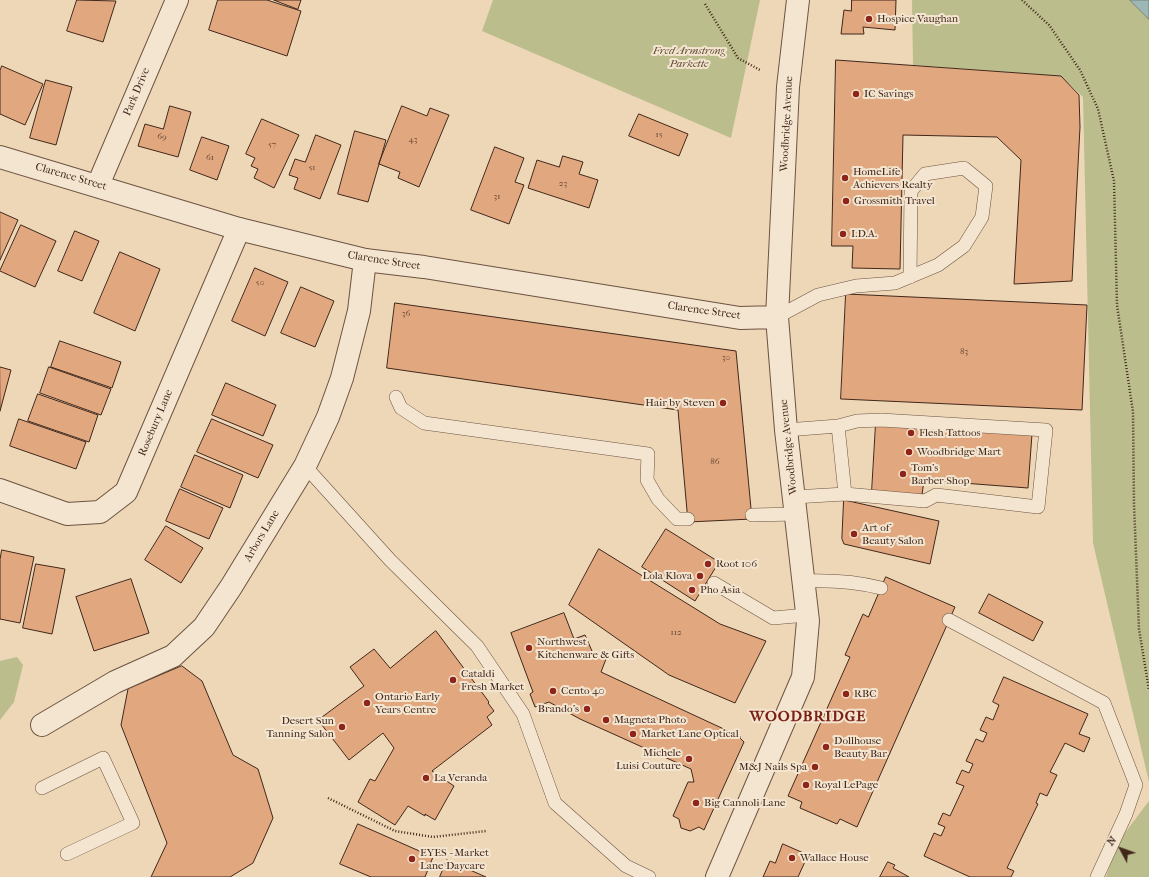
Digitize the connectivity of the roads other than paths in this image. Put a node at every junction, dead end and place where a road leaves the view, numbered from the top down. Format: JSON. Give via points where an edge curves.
{"nodes":[{"id":1,"x":176,"y":0,"type":"edge"},
{"id":2,"x":798,"y":0,"type":"edge"},
{"id":3,"x":0,"y":157,"type":"edge"},
{"id":4,"x":98,"y":185,"type":"junction"},
{"id":5,"x":239,"y":229,"type":"junction"},
{"id":6,"x":365,"y":260,"type":"junction"},
{"id":7,"x":910,"y":277,"type":"junction"},
{"id":8,"x":777,"y":317,"type":"junction"},
{"id":9,"x":396,"y":397,"type":"dead end"},
{"id":10,"x":838,"y":426,"type":"junction"},
{"id":11,"x":786,"y":430,"type":"junction"},
{"id":12,"x":305,"y":466,"type":"junction"},
{"id":13,"x":0,"y":490,"type":"edge"},
{"id":14,"x":845,"y":494,"type":"junction"},
{"id":15,"x":795,"y":505,"type":"junction"},
{"id":16,"x":752,"y":515,"type":"dead end"},
{"id":17,"x":688,"y":518,"type":"dead end"},
{"id":18,"x":803,"y":581,"type":"junction"},
{"id":19,"x":714,"y":583,"type":"dead end"},
{"id":20,"x":881,"y":588,"type":"dead end"},
{"id":21,"x":807,"y":615,"type":"junction"},
{"id":22,"x":949,"y":620,"type":"dead end"},
{"id":23,"x":42,"y":725,"type":"dead end"},
{"id":24,"x":42,"y":788,"type":"dead end"},
{"id":25,"x":67,"y":854,"type":"dead end"},
{"id":26,"x":648,"y":877,"type":"edge"},
{"id":27,"x":717,"y":877,"type":"edge"},
{"id":28,"x":1097,"y":877,"type":"edge"}],
"edges":[{"from":1,"to":4,"type":"street","name":"Park Drive"},
{"from":2,"to":8,"type":"street","name":"Woodbridge Avenue","via":[[788,87]]},
{"from":3,"to":4,"type":"street","name":"Clarence Street"},
{"from":4,"to":5,"type":"street","name":"Clarence Street"},
{"from":5,"to":6,"type":"street","name":"Clarence Street"},
{"from":5,"to":13,"type":"street","name":"Rosebury Lane","via":[[126,492],[100,512],[67,514]]},
{"from":6,"to":8,"type":"street","name":"Clarence Street","via":[[424,267],[740,318]]},
{"from":6,"to":12,"type":"street","name":"Arbors Lane","via":[[358,311],[342,378],[328,417]]},
{"from":7,"to":7,"type":"lane","via":[[938,265],[964,246],[982,217],[986,186],[964,168],[926,174],[911,191]]},
{"from":7,"to":8,"type":"lane","via":[[896,283],[856,286],[818,295]]},
{"from":8,"to":11,"type":"street","name":"Woodbridge Avenue"},
{"from":9,"to":17,"type":"lane","via":[[401,408],[424,423],[648,454],[647,480],[658,499],[677,520]]},
{"from":10,"to":11,"type":"lane"},
{"from":10,"to":14,"type":"lane"},
{"from":10,"to":14,"type":"lane","via":[[857,421],[881,420],[1046,430],[1038,507],[936,495],[925,501]]},
{"from":11,"to":15,"type":"street","name":"Woodbridge Avenue"},
{"from":12,"to":23,"type":"street","name":"Arbors Lane","via":[[204,627],[173,656],[115,682]]},
{"from":12,"to":26,"type":"lane","via":[[390,560],[477,646],[523,714],[555,803],[626,866]]},
{"from":14,"to":15,"type":"lane"},
{"from":15,"to":16,"type":"lane"},
{"from":15,"to":18,"type":"street","name":"Woodbridge Avenue"},
{"from":18,"to":20,"type":"lane","via":[[858,582]]},
{"from":18,"to":21,"type":"street","name":"Woodbridge Avenue"},
{"from":19,"to":21,"type":"lane","via":[[773,618]]},
{"from":21,"to":27,"type":"street","name":"Woodbridge Avenue","via":[[803,677]]},
{"from":22,"to":28,"type":"lane","via":[[1104,703],[1136,785],[1126,814]]},
{"from":24,"to":25,"type":"lane","via":[[103,758],[133,823]]}]}
